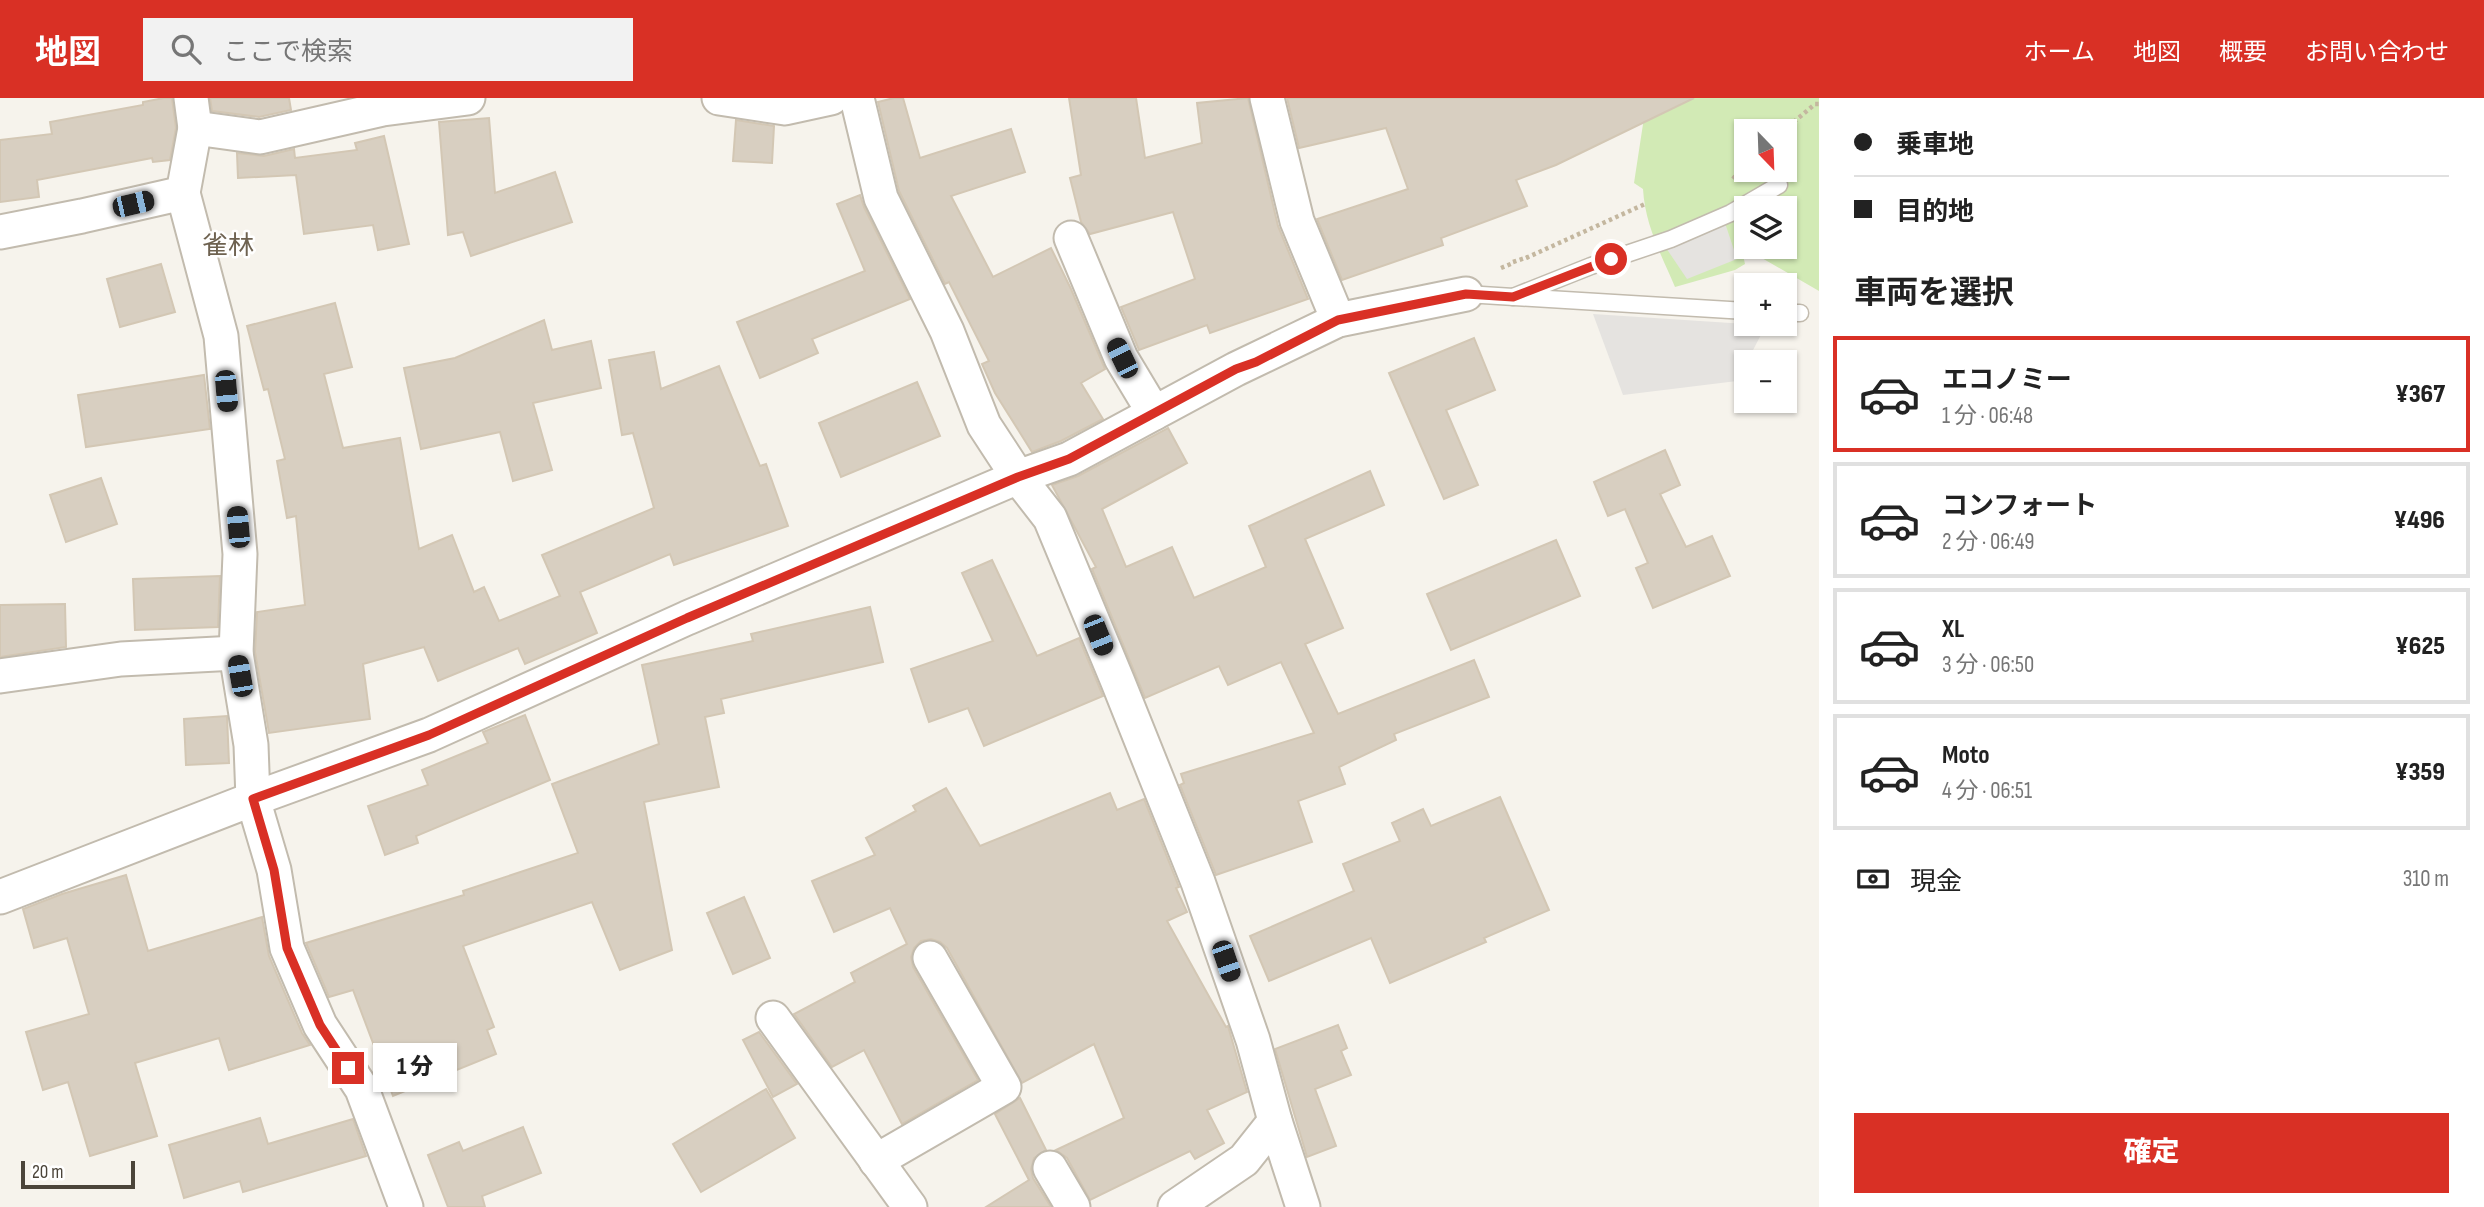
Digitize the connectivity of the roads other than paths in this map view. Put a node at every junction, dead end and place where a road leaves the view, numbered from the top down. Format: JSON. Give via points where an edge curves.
{"nodes":[{"id":1,"x":468,"y":98,"type":"edge"},
{"id":2,"x":719,"y":98,"type":"edge"},
{"id":3,"x":831,"y":98,"type":"edge"},
{"id":4,"x":857,"y":98,"type":"edge"},
{"id":5,"x":1267,"y":98,"type":"edge"},
{"id":6,"x":193,"y":113,"type":"edge"},
{"id":7,"x":1779,"y":185,"type":"dead end"},
{"id":8,"x":183,"y":193,"type":"junction"},
{"id":9,"x":0,"y":232,"type":"edge"},
{"id":10,"x":1071,"y":238,"type":"dead end"},
{"id":11,"x":1466,"y":294,"type":"joint"},
{"id":12,"x":1513,"y":297,"type":"junction"},
{"id":13,"x":1734,"y":310,"type":"edge"},
{"id":14,"x":1338,"y":320,"type":"junction"},
{"id":15,"x":1154,"y":413,"type":"junction"},
{"id":16,"x":1018,"y":477,"type":"junction"},
{"id":17,"x":236,"y":653,"type":"junction"},
{"id":18,"x":0,"y":676,"type":"edge"},
{"id":19,"x":253,"y":799,"type":"junction"},
{"id":20,"x":0,"y":897,"type":"edge"},
{"id":21,"x":930,"y":958,"type":"dead end"},
{"id":22,"x":773,"y":1018,"type":"dead end"},
{"id":23,"x":1275,"y":1121,"type":"junction"},
{"id":24,"x":876,"y":1161,"type":"junction"},
{"id":25,"x":1050,"y":1168,"type":"dead end"},
{"id":26,"x":406,"y":1207,"type":"edge"},
{"id":27,"x":910,"y":1207,"type":"edge"},
{"id":28,"x":1073,"y":1207,"type":"edge"},
{"id":29,"x":1175,"y":1207,"type":"edge"},
{"id":30,"x":1303,"y":1207,"type":"edge"}],
"edges":[{"from":1,"to":6,"type":"street","via":[[383,109],[260,137]]},
{"from":2,"to":3,"type":"street","via":[[785,108]]},
{"from":4,"to":16,"type":"street","via":[[881,198],[947,331],[984,425]]},
{"from":5,"to":14,"type":"street","via":[[1297,221]]},
{"from":6,"to":8,"type":"street"},
{"from":7,"to":12,"type":"lane","via":[[1731,213],[1671,239]]},
{"from":8,"to":9,"type":"street"},
{"from":8,"to":17,"type":"street","via":[[221,337],[240,554]]},
{"from":10,"to":15,"type":"street","via":[[1105,324]]},
{"from":11,"to":12,"type":"lane"},
{"from":11,"to":14,"type":"street"},
{"from":12,"to":13,"type":"lane"},
{"from":14,"to":15,"type":"street"},
{"from":15,"to":16,"type":"street","via":[[1069,459]]},
{"from":16,"to":19,"type":"street","via":[[687,618],[429,735]]},
{"from":16,"to":23,"type":"street","via":[[1050,518],[1198,882],[1254,1040]]},
{"from":17,"to":18,"type":"street","via":[[121,659]]},
{"from":17,"to":19,"type":"street","via":[[251,745]]},
{"from":19,"to":20,"type":"street"},
{"from":19,"to":26,"type":"street","via":[[274,870],[287,948],[320,1025],[362,1089]]},
{"from":21,"to":24,"type":"street","via":[[1004,1087]]},
{"from":22,"to":24,"type":"street"},
{"from":23,"to":29,"type":"street","via":[[1244,1160]]},
{"from":23,"to":30,"type":"street"},
{"from":24,"to":27,"type":"street"},
{"from":25,"to":28,"type":"street"}]}
